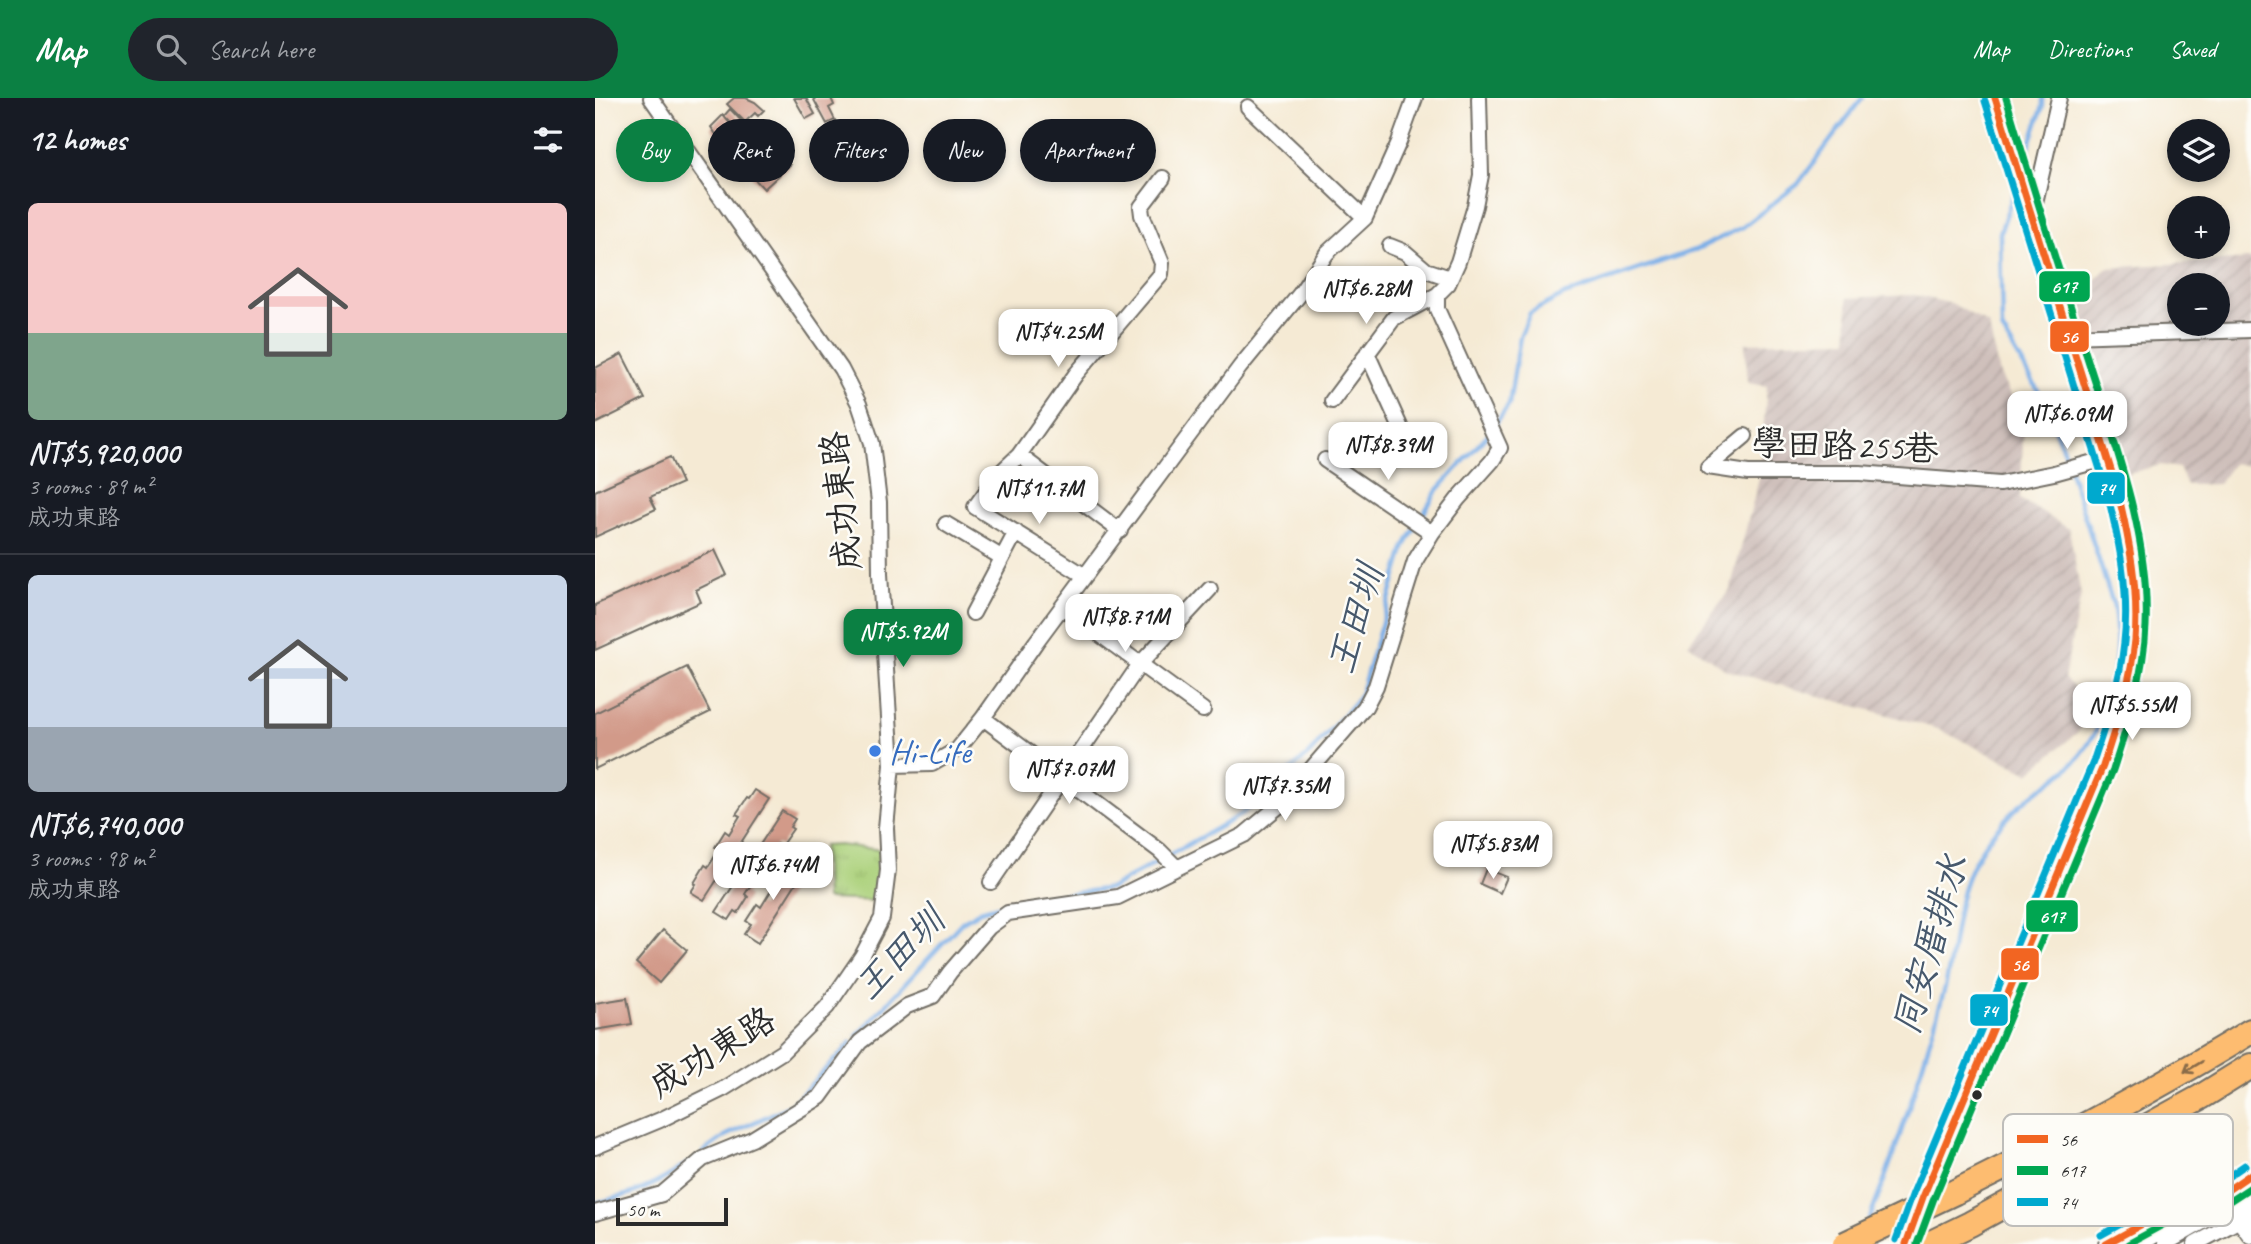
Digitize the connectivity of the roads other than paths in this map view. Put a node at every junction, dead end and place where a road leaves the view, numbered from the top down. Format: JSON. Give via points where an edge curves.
{"nodes":[{"id":1,"x":651,"y":98,"type":"edge"},
{"id":2,"x":1415,"y":98,"type":"edge"},
{"id":3,"x":1479,"y":98,"type":"edge"},
{"id":4,"x":1995,"y":98,"type":"edge"},
{"id":5,"x":2059,"y":98,"type":"edge"},
{"id":6,"x":1248,"y":107,"type":"dead end"},
{"id":7,"x":1163,"y":178,"type":"dead end"},
{"id":8,"x":2031,"y":217,"type":"junction"},
{"id":9,"x":1365,"y":218,"type":"junction"},
{"id":10,"x":1390,"y":246,"type":"dead end"},
{"id":11,"x":1448,"y":284,"type":"junction"},
{"id":12,"x":1437,"y":295,"type":"junction"},
{"id":13,"x":2251,"y":330,"type":"edge"},
{"id":14,"x":2069,"y":337,"type":"junction"},
{"id":15,"x":1367,"y":353,"type":"junction"},
{"id":16,"x":1332,"y":401,"type":"dead end"},
{"id":17,"x":1745,"y":436,"type":"dead end"},
{"id":18,"x":1412,"y":453,"type":"dead end"},
{"id":19,"x":1019,"y":455,"type":"junction"},
{"id":20,"x":1325,"y":460,"type":"dead end"},
{"id":21,"x":2099,"y":461,"type":"junction"},
{"id":22,"x":946,"y":524,"type":"dead end"},
{"id":23,"x":1120,"y":531,"type":"junction"},
{"id":24,"x":1016,"y":532,"type":"junction"},
{"id":25,"x":1432,"y":533,"type":"junction"},
{"id":26,"x":1001,"y":557,"type":"junction"},
{"id":27,"x":1085,"y":576,"type":"junction"},
{"id":28,"x":1210,"y":589,"type":"dead end"},
{"id":29,"x":1063,"y":607,"type":"junction"},
{"id":30,"x":973,"y":612,"type":"dead end"},
{"id":31,"x":1140,"y":664,"type":"junction"},
{"id":32,"x":1203,"y":710,"type":"dead end"},
{"id":33,"x":983,"y":718,"type":"junction"},
{"id":34,"x":892,"y":765,"type":"junction"},
{"id":35,"x":1062,"y":779,"type":"junction"},
{"id":36,"x":1177,"y":868,"type":"junction"},
{"id":37,"x":991,"y":882,"type":"dead end"},
{"id":38,"x":2251,"y":1031,"type":"edge"},
{"id":39,"x":2251,"y":1066,"type":"edge"},
{"id":40,"x":2108,"y":1114,"type":"edge"},
{"id":41,"x":2170,"y":1114,"type":"edge"},
{"id":42,"x":595,"y":1147,"type":"edge"},
{"id":43,"x":2003,"y":1168,"type":"edge"},
{"id":44,"x":2003,"y":1206,"type":"edge"},
{"id":45,"x":595,"y":1213,"type":"edge"},
{"id":46,"x":2139,"y":1226,"type":"edge"},
{"id":47,"x":2185,"y":1226,"type":"edge"},
{"id":48,"x":2198,"y":1226,"type":"edge"},
{"id":49,"x":2216,"y":1226,"type":"edge"},
{"id":50,"x":1845,"y":1244,"type":"edge"},
{"id":51,"x":1906,"y":1244,"type":"edge"},
{"id":52,"x":1929,"y":1244,"type":"edge"},
{"id":53,"x":2106,"y":1244,"type":"edge"},
{"id":54,"x":2141,"y":1244,"type":"edge"},
{"id":55,"x":2165,"y":1244,"type":"edge"},
{"id":56,"x":2195,"y":1244,"type":"edge"}],
"edges":[{"from":1,"to":34,"type":"street","name":"成功東路","via":[[841,369],[859,404],[872,443],[879,502]]},
{"from":2,"to":9,"type":"street"},
{"from":3,"to":11,"type":"street","via":[[1481,175]]},
{"from":4,"to":8,"type":"main road"},
{"from":5,"to":8,"type":"street"},
{"from":6,"to":9,"type":"street"},
{"from":7,"to":19,"type":"street","via":[[1141,207],[1162,262],[1161,274],[1076,374]]},
{"from":8,"to":14,"type":"main road"},
{"from":9,"to":23,"type":"street","via":[[1327,253]]},
{"from":10,"to":11,"type":"street","via":[[1444,276]]},
{"from":11,"to":12,"type":"street"},
{"from":12,"to":15,"type":"street","via":[[1394,318]]},
{"from":12,"to":25,"type":"street","via":[[1437,309],[1500,448]]},
{"from":13,"to":14,"type":"street"},
{"from":14,"to":21,"type":"main road"},
{"from":15,"to":16,"type":"street"},
{"from":15,"to":18,"type":"street"},
{"from":17,"to":21,"type":"street","name":"學田路255巷","via":[[1708,467],[1748,473],[1860,473],[2000,484]]},
{"from":19,"to":23,"type":"street"},
{"from":19,"to":24,"type":"street","via":[[975,506]]},
{"from":20,"to":25,"type":"street"},
{"from":21,"to":51,"type":"main road","via":[[2129,541],[2136,605],[2125,699],[2103,766]]},
{"from":22,"to":26,"type":"street"},
{"from":23,"to":27,"type":"street"},
{"from":24,"to":26,"type":"street"},
{"from":24,"to":27,"type":"street"},
{"from":25,"to":36,"type":"street","via":[[1415,561],[1376,686],[1365,707],[1280,805],[1244,835]]},
{"from":26,"to":30,"type":"street"},
{"from":27,"to":29,"type":"street"},
{"from":28,"to":31,"type":"street"},
{"from":29,"to":31,"type":"street"},
{"from":29,"to":33,"type":"street"},
{"from":31,"to":32,"type":"street"},
{"from":31,"to":35,"type":"street"},
{"from":33,"to":34,"type":"street","via":[[958,749],[932,764]]},
{"from":33,"to":35,"type":"street"},
{"from":34,"to":42,"type":"street","name":"成功東路","via":[[882,918],[827,1007],[782,1052],[723,1089]]},
{"from":35,"to":36,"type":"street"},
{"from":35,"to":37,"type":"street"},
{"from":36,"to":45,"type":"street","via":[[1118,897],[1007,914],[989,927],[933,996],[907,1006],[860,1042],[820,1097],[752,1139],[703,1159],[662,1194]]},
{"from":38,"to":40,"type":"highway","one_way":true,"bridge":true},
{"from":39,"to":41,"type":"highway"},
{"from":43,"to":50,"type":"highway","one_way":true,"bridge":true},
{"from":44,"to":52,"type":"highway"},
{"from":46,"to":53,"type":"street"},
{"from":47,"to":54,"type":"street"},
{"from":48,"to":55,"type":"street"},
{"from":49,"to":56,"type":"street"}]}
